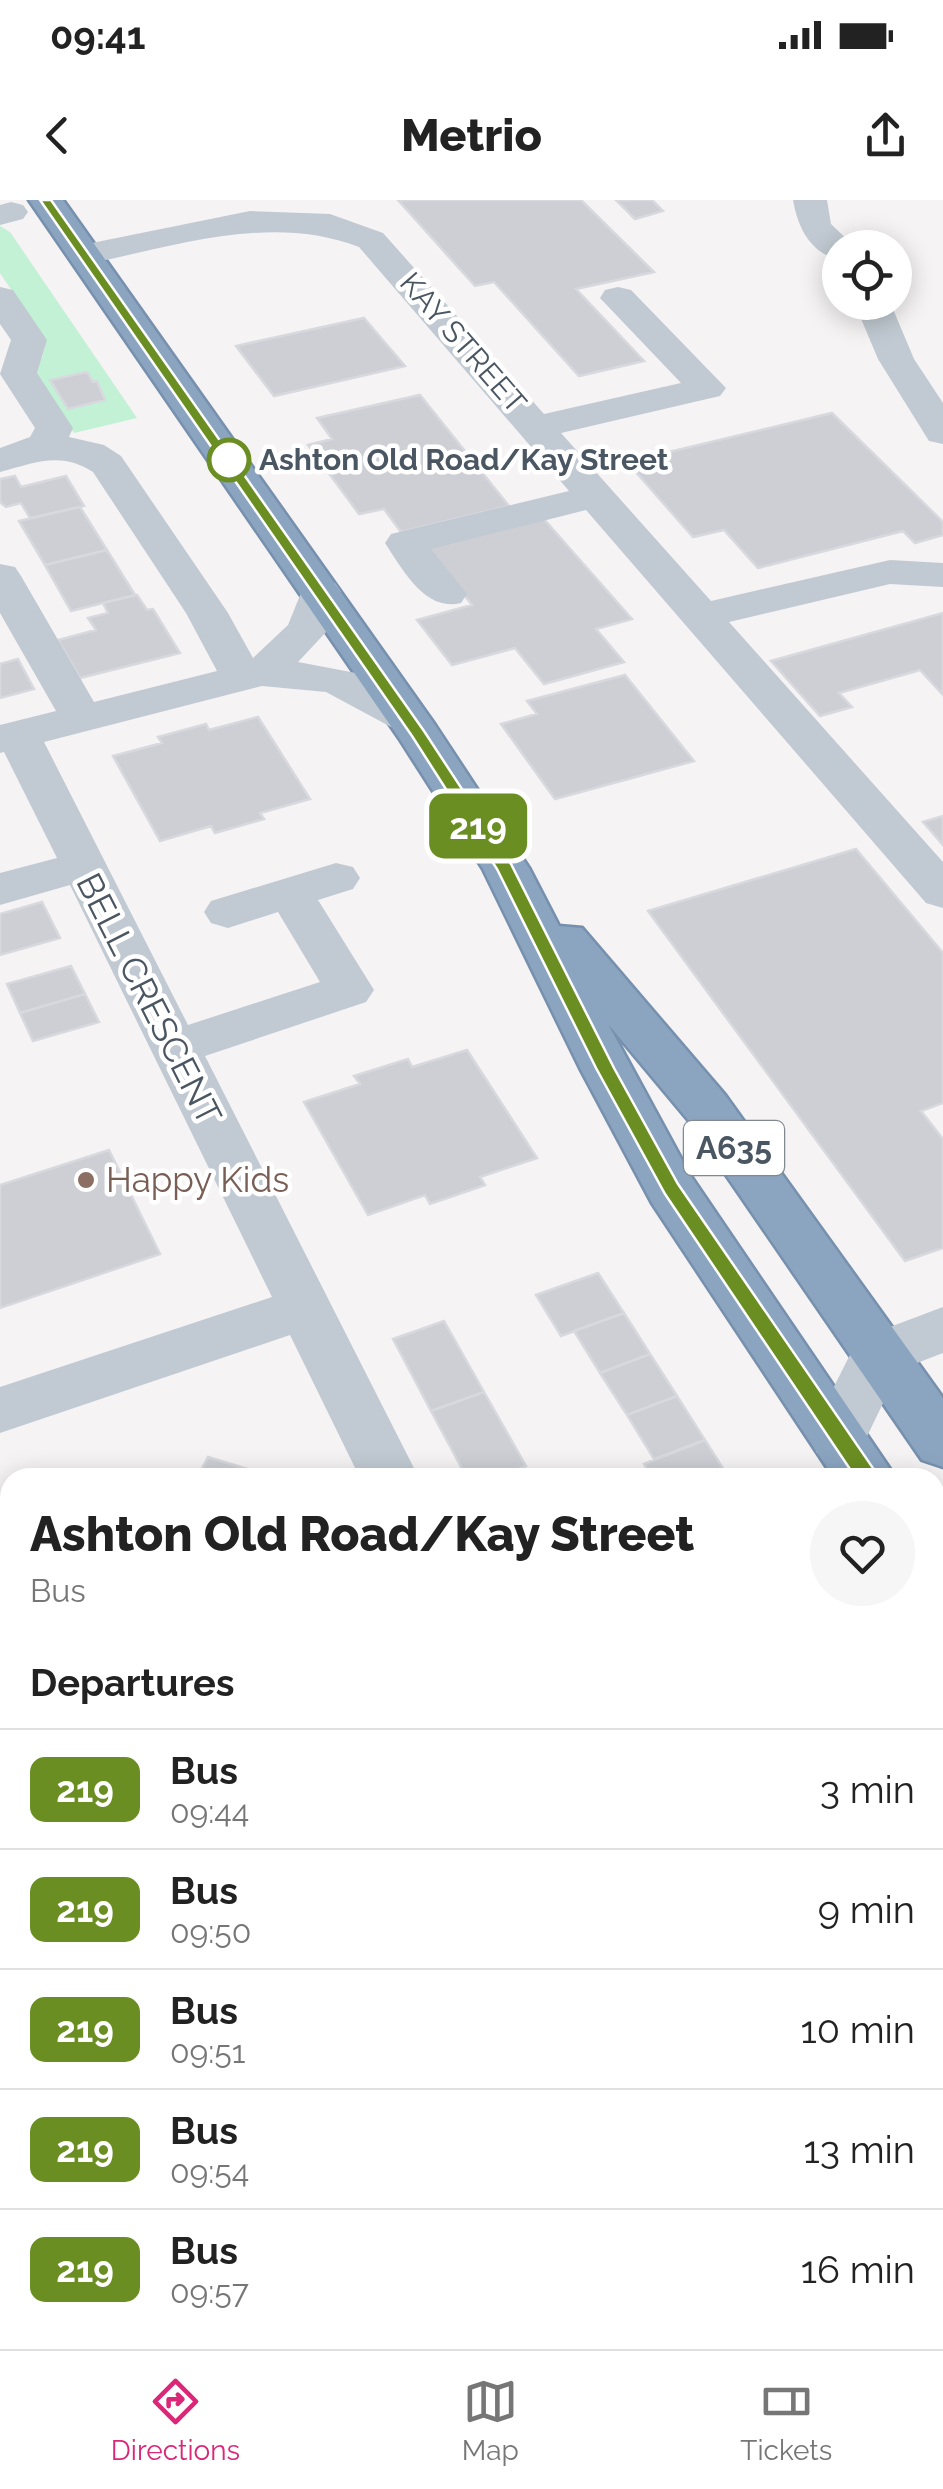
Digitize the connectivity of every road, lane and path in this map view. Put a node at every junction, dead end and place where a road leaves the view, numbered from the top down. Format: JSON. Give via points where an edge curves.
{"nodes":[{"id":1,"x":46,"y":200,"type":"edge"},
{"id":2,"x":810,"y":200,"type":"edge"},
{"id":3,"x":312,"y":210,"type":"edge"},
{"id":4,"x":822,"y":233,"type":"edge"},
{"id":5,"x":87,"y":254,"type":"junction"},
{"id":6,"x":0,"y":298,"type":"edge"},
{"id":7,"x":618,"y":298,"type":"dead end"},
{"id":8,"x":880,"y":320,"type":"edge"},
{"id":9,"x":536,"y":427,"type":"junction"},
{"id":10,"x":943,"y":432,"type":"edge"},
{"id":11,"x":46,"y":444,"type":"junction"},
{"id":12,"x":0,"y":460,"type":"edge"},
{"id":13,"x":596,"y":496,"type":"junction"},
{"id":14,"x":943,"y":575,"type":"edge"},
{"id":15,"x":0,"y":576,"type":"edge"},
{"id":16,"x":320,"y":592,"type":"junction"},
{"id":17,"x":446,"y":594,"type":"dead end"},
{"id":18,"x":701,"y":616,"type":"junction"},
{"id":19,"x":252,"y":676,"type":"junction"},
{"id":20,"x":80,"y":716,"type":"junction"},
{"id":21,"x":407,"y":718,"type":"junction"},
{"id":22,"x":9,"y":736,"type":"edge"},
{"id":23,"x":81,"y":866,"type":"junction"},
{"id":24,"x":506,"y":868,"type":"junction"},
{"id":25,"x":0,"y":889,"type":"edge"},
{"id":26,"x":943,"y":892,"type":"edge"},
{"id":27,"x":228,"y":912,"type":"dead end"},
{"id":28,"x":174,"y":1048,"type":"junction"},
{"id":29,"x":305,"y":1308,"type":"junction"},
{"id":30,"x":943,"y":1329,"type":"edge"},
{"id":31,"x":878,"y":1355,"type":"junction"},
{"id":32,"x":0,"y":1410,"type":"edge"},
{"id":33,"x":943,"y":1443,"type":"edge"},
{"id":34,"x":852,"y":1457,"type":"edge"},
{"id":35,"x":385,"y":1468,"type":"edge"}],
"edges":[{"from":1,"to":5,"type":"highway","number":"A635"},
{"from":2,"to":4,"type":"street"},
{"from":3,"to":5,"type":"street","name":"KAY STREET"},
{"from":3,"to":9,"type":"street","name":"KAY STREET","via":[[372,240]]},
{"from":5,"to":16,"type":"highway","number":"A635"},
{"from":6,"to":11,"type":"street","via":[[29,340],[18,373],[54,428]]},
{"from":7,"to":9,"type":"street","via":[[707,388]]},
{"from":8,"to":10,"type":"street"},
{"from":9,"to":13,"type":"street","name":"KAY STREET"},
{"from":11,"to":12,"type":"street"},
{"from":11,"to":19,"type":"street","via":[[108,464]]},
{"from":13,"to":17,"type":"street","via":[[405,544]]},
{"from":13,"to":18,"type":"street","name":"KAY STREET"},
{"from":14,"to":18,"type":"street","via":[[890,572]]},
{"from":15,"to":20,"type":"street"},
{"from":16,"to":19,"type":"street","via":[[307,630]]},
{"from":16,"to":21,"type":"highway","number":"A635"},
{"from":18,"to":26,"type":"street","name":"KAY STREET"},
{"from":19,"to":20,"type":"street"},
{"from":19,"to":21,"type":"street","via":[[341,682]]},
{"from":20,"to":22,"type":"street"},
{"from":21,"to":24,"type":"highway","number":"A635"},
{"from":22,"to":23,"type":"street","name":"BELL CRESCENT"},
{"from":23,"to":25,"type":"street"},
{"from":23,"to":28,"type":"street","name":"BELL CRESCENT"},
{"from":24,"to":31,"type":"highway","number":"A635","via":[[707,1108]]},
{"from":24,"to":34,"type":"highway","number":"A635","via":[[671,1189]]},
{"from":27,"to":28,"type":"street","via":[[313,885],[368,984]]},
{"from":28,"to":29,"type":"street","name":"BELL CRESCENT"},
{"from":29,"to":32,"type":"street"},
{"from":29,"to":35,"type":"street","name":"BELL CRESCENT"},
{"from":30,"to":31,"type":"street"},
{"from":31,"to":33,"type":"highway","number":"A635"},
{"from":31,"to":34,"type":"street"}]}
